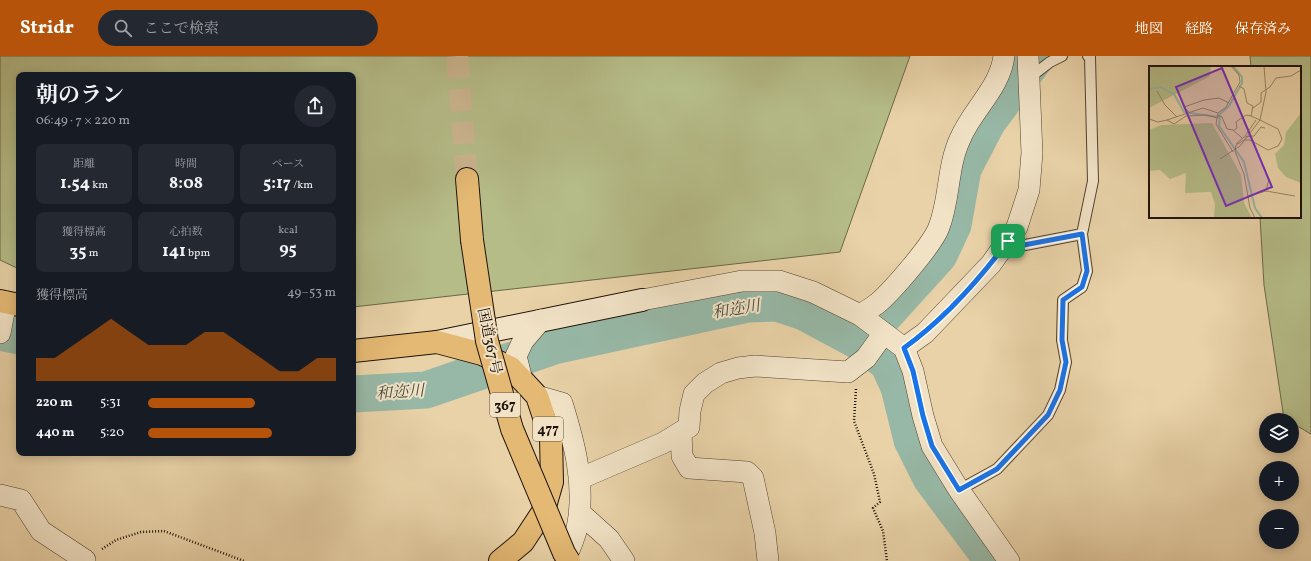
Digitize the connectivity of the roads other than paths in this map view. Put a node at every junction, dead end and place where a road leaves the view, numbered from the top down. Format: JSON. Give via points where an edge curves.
{"nodes":[{"id":1,"x":1004,"y":56,"type":"edge"},
{"id":2,"x":1028,"y":56,"type":"edge"},
{"id":3,"x":1062,"y":56,"type":"edge"},
{"id":4,"x":1088,"y":56,"type":"edge"},
{"id":5,"x":1029,"y":78,"type":"junction"},
{"id":6,"x":467,"y":179,"type":"tunnel mouth"},
{"id":7,"x":1082,"y":234,"type":"junction"},
{"id":8,"x":1008,"y":241,"type":"junction"},
{"id":9,"x":642,"y":300,"type":"joint"},
{"id":10,"x":860,"y":315,"type":"junction"},
{"id":11,"x":542,"y":320,"type":"junction"},
{"id":12,"x":884,"y":333,"type":"junction"},
{"id":13,"x":437,"y":342,"type":"junction"},
{"id":14,"x":904,"y":348,"type":"junction"},
{"id":15,"x":356,"y":351,"type":"edge"},
{"id":16,"x":522,"y":380,"type":"junction"},
{"id":17,"x":537,"y":396,"type":"junction"},
{"id":18,"x":681,"y":432,"type":"junction"},
{"id":19,"x":579,"y":478,"type":"junction"},
{"id":20,"x":959,"y":490,"type":"junction"},
{"id":21,"x":0,"y":495,"type":"edge"},
{"id":22,"x":579,"y":512,"type":"junction"},
{"id":23,"x":85,"y":560,"type":"road end"},
{"id":24,"x":500,"y":561,"type":"edge"},
{"id":25,"x":565,"y":561,"type":"edge"},
{"id":26,"x":569,"y":561,"type":"edge"},
{"id":27,"x":624,"y":561,"type":"edge"},
{"id":28,"x":768,"y":561,"type":"edge"},
{"id":29,"x":1009,"y":561,"type":"edge"}],
"edges":[{"from":1,"to":10,"type":"street","via":[[994,85],[960,137],[952,158],[948,194],[939,228],[920,257],[893,287],[878,303]]},
{"from":2,"to":5,"type":"street"},
{"from":3,"to":5,"type":"lane"},
{"from":4,"to":7,"type":"lane","via":[[1092,86],[1093,181]]},
{"from":5,"to":8,"type":"street","via":[[1032,153],[1029,190],[1017,227]]},
{"from":6,"to":26,"type":"highway","name":"国道367号","number":"367","bridge":true,"via":[[472,240],[487,341],[512,429]]},
{"from":7,"to":8,"type":"lane","via":[[1024,245]]},
{"from":7,"to":20,"type":"lane","via":[[1087,271],[1082,287],[1063,300],[1062,340],[1066,362],[1060,390],[1048,415],[997,469]]},
{"from":8,"to":14,"type":"street","via":[[991,264],[925,333]]},
{"from":9,"to":10,"type":"street","via":[[742,281],[779,282],[813,292]]},
{"from":9,"to":11,"type":"street"},
{"from":10,"to":12,"type":"street"},
{"from":11,"to":13,"type":"street"},
{"from":11,"to":16,"type":"street","via":[[523,340],[516,356]]},
{"from":12,"to":14,"type":"street"},
{"from":12,"to":18,"type":"street","via":[[866,358],[848,372],[755,366],[721,373],[694,394],[689,427]]},
{"from":13,"to":15,"type":"highway","number":"477"},
{"from":13,"to":16,"type":"highway","number":"477","via":[[482,354],[510,368]]},
{"from":14,"to":20,"type":"street","via":[[913,371],[932,446]]},
{"from":16,"to":17,"type":"highway","number":"477"},
{"from":17,"to":19,"type":"street","via":[[562,403],[578,463]]},
{"from":17,"to":24,"type":"highway","number":"477","via":[[551,438],[552,482],[544,510],[523,542]]},
{"from":18,"to":19,"type":"street","via":[[662,444]]},
{"from":18,"to":28,"type":"street","via":[[682,456],[689,468],[747,472],[753,478],[765,533]]},
{"from":19,"to":22,"type":"street"},
{"from":20,"to":29,"type":"street"},
{"from":21,"to":23,"type":"street","via":[[21,500],[41,531]]},
{"from":22,"to":25,"type":"street","via":[[576,532]]},
{"from":22,"to":27,"type":"street","via":[[609,539]]}]}
